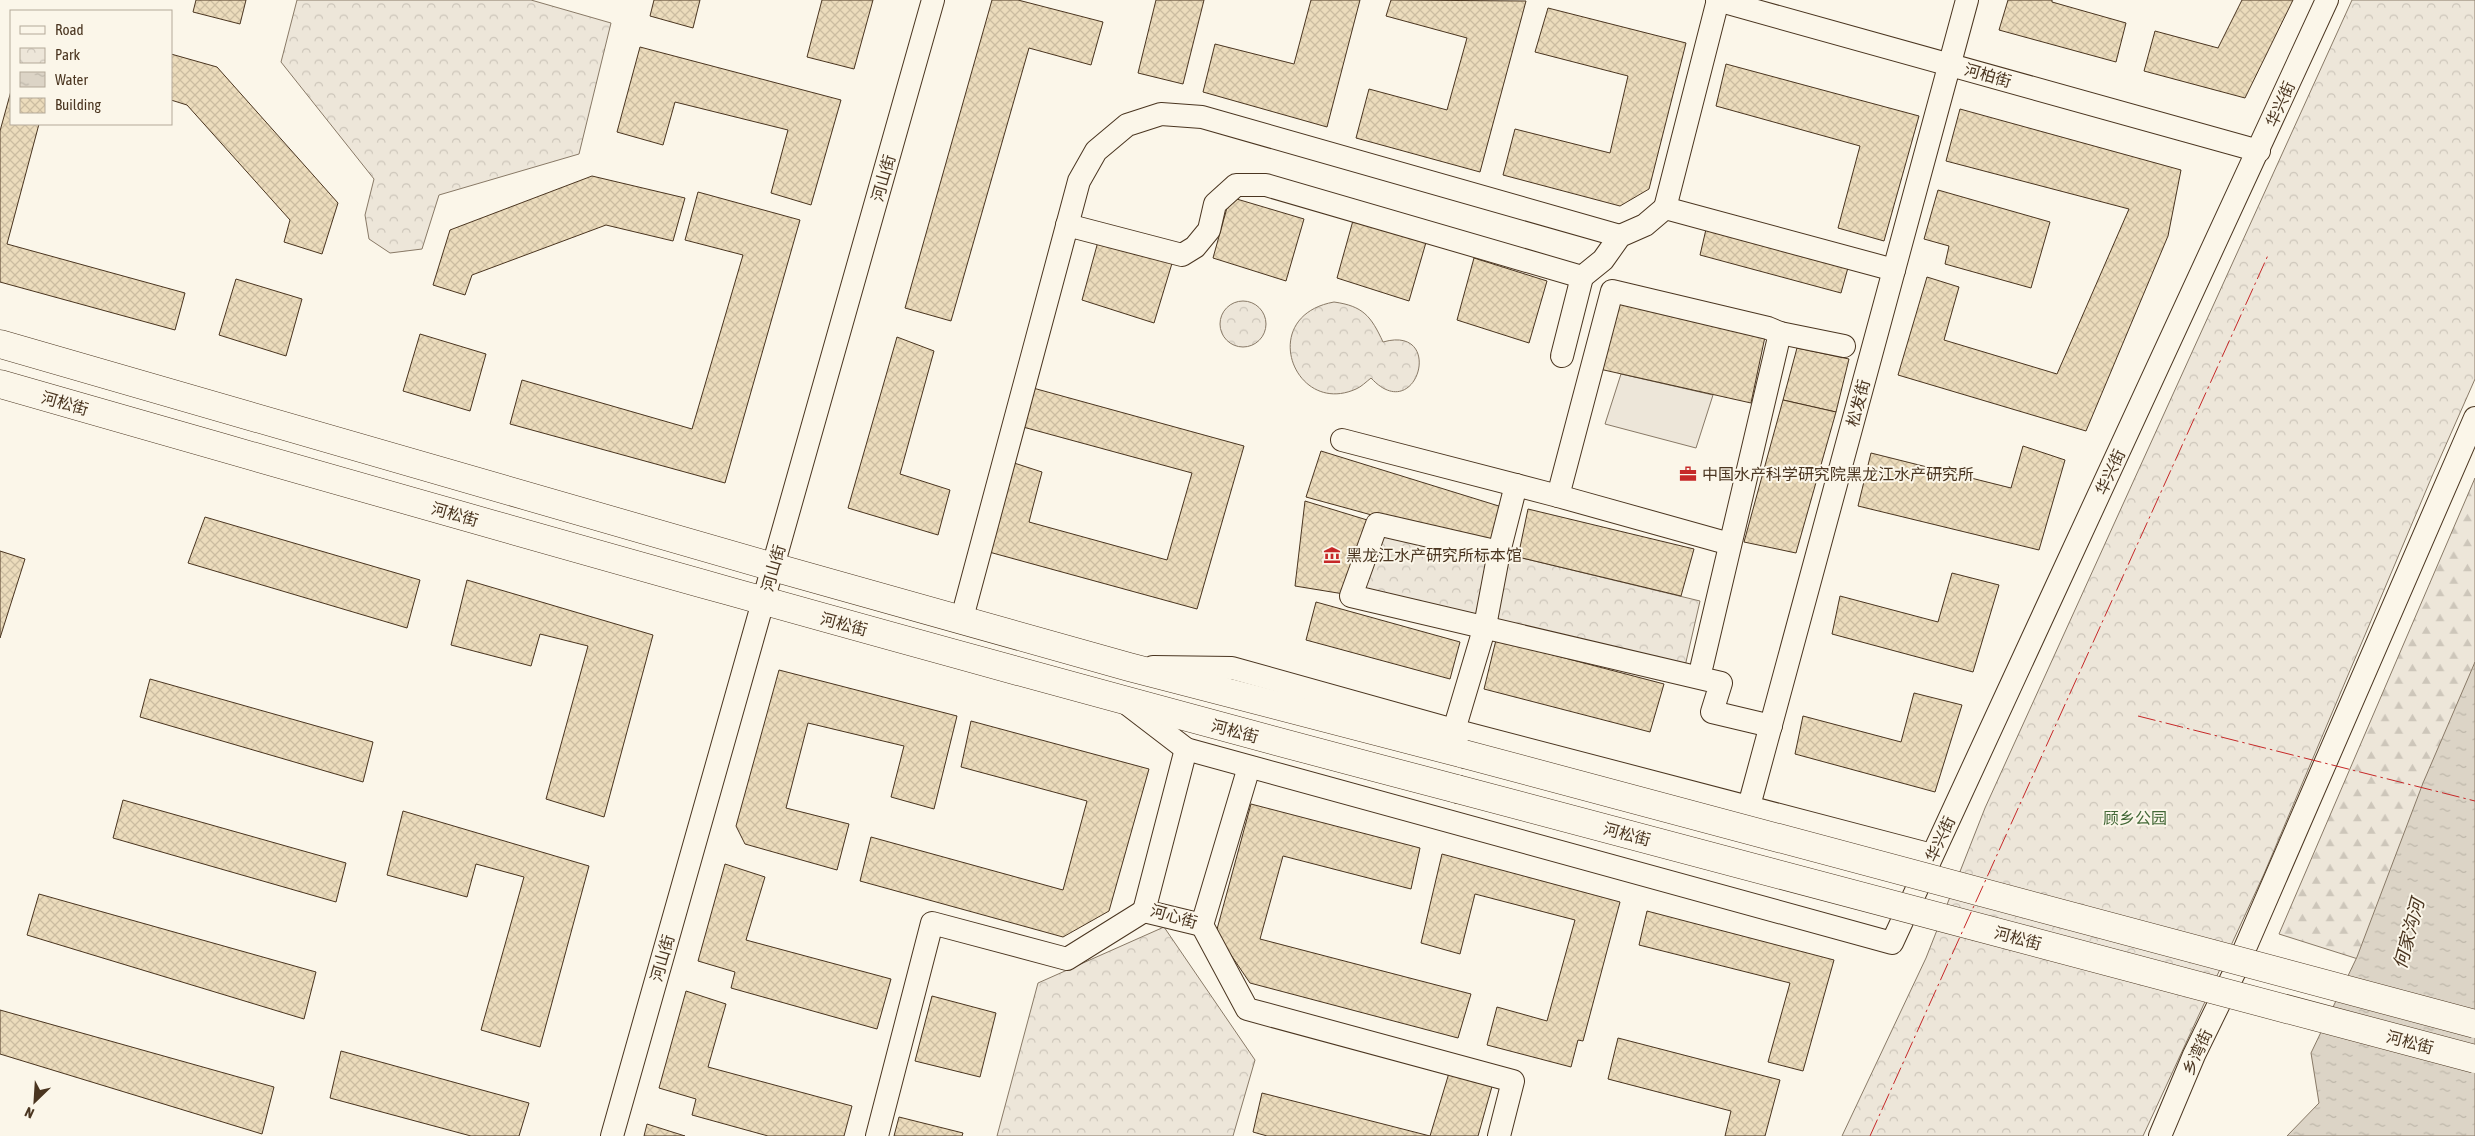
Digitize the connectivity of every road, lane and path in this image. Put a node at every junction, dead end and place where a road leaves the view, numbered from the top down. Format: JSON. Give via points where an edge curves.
{"nodes":[{"id":1,"x":932,"y":0,"type":"edge"},
{"id":2,"x":1718,"y":0,"type":"edge"},
{"id":3,"x":1966,"y":0,"type":"edge"},
{"id":4,"x":2327,"y":0,"type":"edge"},
{"id":5,"x":1949,"y":64,"type":"junction"},
{"id":6,"x":2259,"y":151,"type":"junction"},
{"id":7,"x":1665,"y":208,"type":"junction"},
{"id":8,"x":1067,"y":225,"type":"junction"},
{"id":9,"x":1620,"y":236,"type":"junction"},
{"id":10,"x":1894,"y":270,"type":"junction"},
{"id":11,"x":1582,"y":277,"type":"junction"},
{"id":12,"x":1780,"y":333,"type":"junction"},
{"id":13,"x":0,"y":344,"type":"edge"},
{"id":14,"x":1844,"y":346,"type":"dead end"},
{"id":15,"x":1562,"y":356,"type":"dead end"},
{"id":16,"x":0,"y":384,"type":"edge"},
{"id":17,"x":2475,"y":418,"type":"edge"},
{"id":18,"x":1342,"y":440,"type":"dead end"},
{"id":19,"x":1516,"y":485,"type":"junction"},
{"id":20,"x":1558,"y":496,"type":"junction"},
{"id":21,"x":1730,"y":544,"type":"junction"},
{"id":22,"x":1499,"y":552,"type":"junction"},
{"id":23,"x":774,"y":567,"type":"junction"},
{"id":24,"x":763,"y":602,"type":"junction"},
{"id":25,"x":962,"y":618,"type":"junction"},
{"id":26,"x":1485,"y":626,"type":"junction"},
{"id":27,"x":1702,"y":665,"type":"dead end"},
{"id":28,"x":1124,"y":702,"type":"junction"},
{"id":29,"x":1771,"y":726,"type":"junction"},
{"id":30,"x":1459,"y":742,"type":"junction"},
{"id":31,"x":1186,"y":749,"type":"junction"},
{"id":32,"x":1249,"y":767,"type":"junction"},
{"id":33,"x":1749,"y":806,"type":"junction"},
{"id":34,"x":1932,"y":855,"type":"junction"},
{"id":35,"x":1144,"y":911,"type":"junction"},
{"id":36,"x":1202,"y":926,"type":"junction"},
{"id":37,"x":2475,"y":1024,"type":"edge"},
{"id":38,"x":2475,"y":1059,"type":"edge"},
{"id":39,"x":612,"y":1136,"type":"edge"},
{"id":40,"x":877,"y":1136,"type":"edge"},
{"id":41,"x":1499,"y":1136,"type":"edge"},
{"id":42,"x":2160,"y":1136,"type":"edge"}],
"edges":[{"from":1,"to":23,"type":"street","name":"河山街"},
{"from":2,"to":5,"type":"street","name":"河柏街"},
{"from":2,"to":7,"type":"street"},
{"from":3,"to":5,"type":"street","name":"松发街"},
{"from":4,"to":6,"type":"street","name":"华兴街"},
{"from":5,"to":6,"type":"street","name":"河柏街"},
{"from":5,"to":10,"type":"street","name":"松发街"},
{"from":6,"to":34,"type":"street","name":"华兴街"},
{"from":7,"to":9,"type":"street","via":[[1645,225]]},
{"from":7,"to":10,"type":"street"},
{"from":8,"to":9,"type":"street","via":[[1079,181],[1096,151],[1127,125],[1161,114],[1202,117]]},
{"from":8,"to":11,"type":"street","via":[[1182,255],[1195,247],[1209,230],[1216,204],[1236,185],[1266,185]]},
{"from":8,"to":25,"type":"street"},
{"from":9,"to":11,"type":"street","via":[[1603,260]]},
{"from":10,"to":29,"type":"street","name":"松发街"},
{"from":11,"to":15,"type":"street"},
{"from":12,"to":14,"type":"street"},
{"from":12,"to":20,"type":"street","via":[[1612,291]]},
{"from":12,"to":21,"type":"street"},
{"from":13,"to":23,"type":"main road"},
{"from":16,"to":24,"type":"main road","name":"河松街"},
{"from":17,"to":42,"type":"street","name":"乡湾街","via":[[2236,970],[2194,1055]]},
{"from":18,"to":19,"type":"street"},
{"from":19,"to":20,"type":"street"},
{"from":19,"to":22,"type":"street"},
{"from":20,"to":21,"type":"street"},
{"from":21,"to":27,"type":"street"},
{"from":22,"to":26,"type":"street"},
{"from":22,"to":26,"type":"street","via":[[1377,524],[1351,596]]},
{"from":23,"to":24,"type":"street","name":"河山街"},
{"from":23,"to":25,"type":"main road"},
{"from":24,"to":28,"type":"main road","name":"河松街"},
{"from":24,"to":39,"type":"street","name":"河山街"},
{"from":25,"to":30,"type":"main road","via":[[1129,666]]},
{"from":26,"to":29,"type":"street","via":[[1720,682],[1712,712]]},
{"from":26,"to":30,"type":"street"},
{"from":28,"to":31,"type":"street"},
{"from":28,"to":38,"type":"main road","name":"河松街","bridge":true},
{"from":29,"to":33,"type":"street","name":"松发街"},
{"from":30,"to":33,"type":"street"},
{"from":30,"to":37,"type":"main road","bridge":true},
{"from":31,"to":32,"type":"street"},
{"from":31,"to":35,"type":"street","name":"河心街"},
{"from":32,"to":34,"type":"street","name":"华兴街","via":[[1892,944]]},
{"from":32,"to":36,"type":"street","name":"河心街"},
{"from":33,"to":34,"type":"street"},
{"from":35,"to":36,"type":"street","name":"河心街"},
{"from":35,"to":40,"type":"street","via":[[1067,959],[932,923]]},
{"from":36,"to":41,"type":"street","via":[[1247,1009],[1513,1081]]}]}
